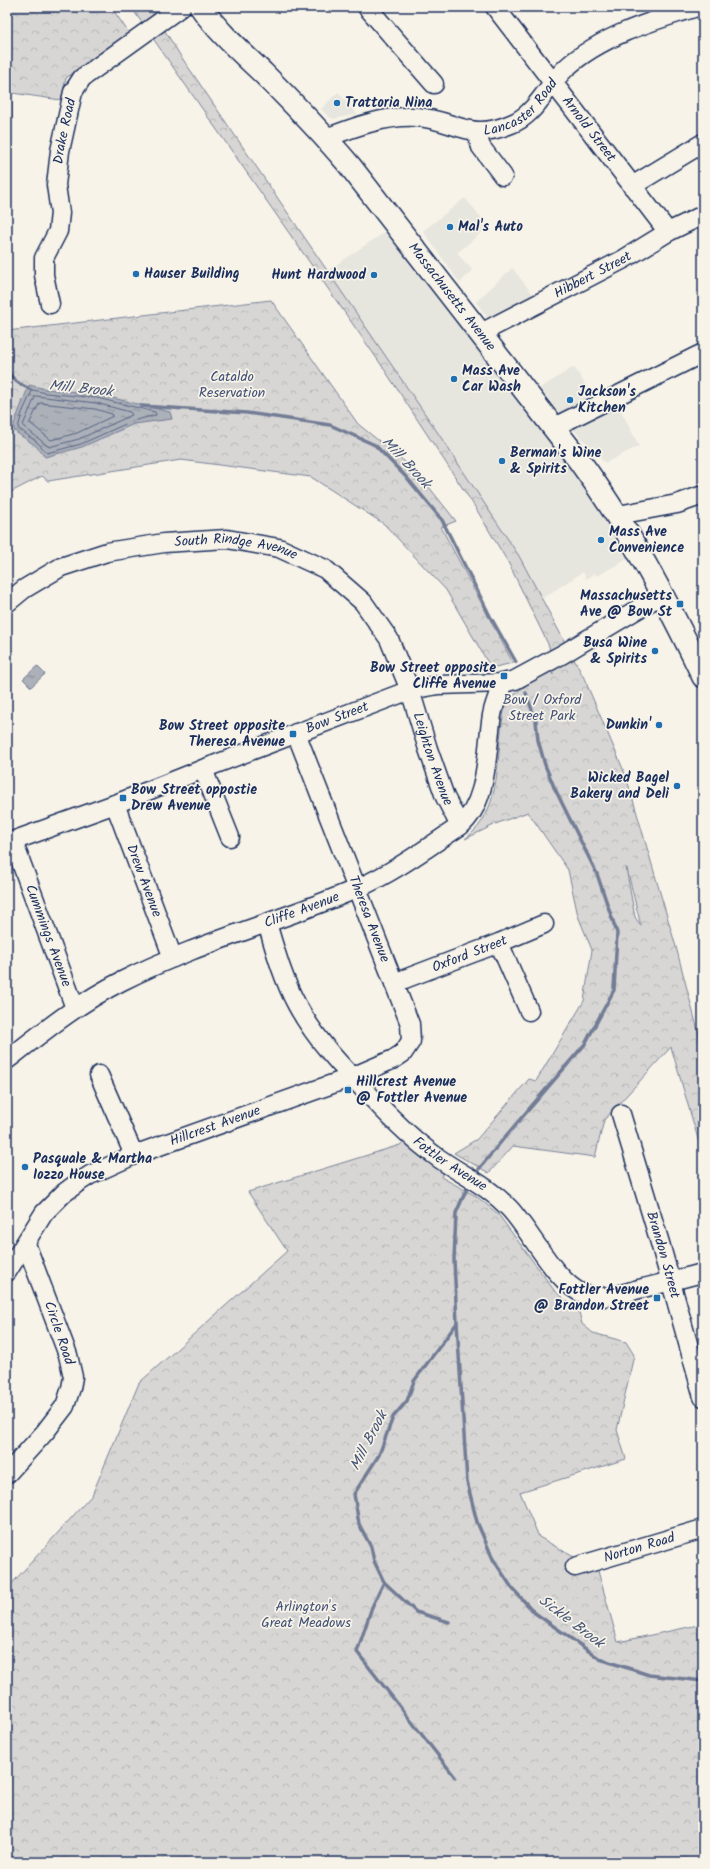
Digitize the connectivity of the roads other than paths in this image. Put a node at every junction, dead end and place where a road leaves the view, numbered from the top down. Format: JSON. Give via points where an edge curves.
{"nodes":[{"id":1,"x":201,"y":7,"type":"edge"},
{"id":2,"x":367,"y":7,"type":"edge"},
{"id":3,"x":495,"y":7,"type":"edge"},
{"id":4,"x":697,"y":7,"type":"edge"},
{"id":5,"x":176,"y":11,"type":"edge"},
{"id":6,"x":553,"y":83,"type":"junction"},
{"id":7,"x":434,"y":84,"type":"dead end"},
{"id":8,"x":476,"y":131,"type":"junction"},
{"id":9,"x":326,"y":138,"type":"junction"},
{"id":10,"x":703,"y":143,"type":"edge"},
{"id":11,"x":503,"y":176,"type":"dead end"},
{"id":12,"x":632,"y":186,"type":"junction"},
{"id":13,"x":703,"y":215,"type":"edge"},
{"id":14,"x":668,"y":232,"type":"junction"},
{"id":15,"x":50,"y":304,"type":"dead end"},
{"id":16,"x":480,"y":333,"type":"junction"},
{"id":17,"x":703,"y":353,"type":"edge"},
{"id":18,"x":554,"y":427,"type":"junction"},
{"id":19,"x":703,"y":495,"type":"edge"},
{"id":20,"x":618,"y":515,"type":"junction"},
{"id":21,"x":661,"y":595,"type":"junction"},
{"id":22,"x":7,"y":603,"type":"edge"},
{"id":23,"x":703,"y":676,"type":"edge"},
{"id":24,"x":503,"y":683,"type":"junction"},
{"id":25,"x":410,"y":690,"type":"junction"},
{"id":26,"x":296,"y":733,"type":"junction"},
{"id":27,"x":203,"y":768,"type":"junction"},
{"id":28,"x":115,"y":804,"type":"junction"},
{"id":29,"x":460,"y":826,"type":"junction"},
{"id":30,"x":230,"y":837,"type":"dead end"},
{"id":31,"x":10,"y":842,"type":"edge"},
{"id":32,"x":357,"y":889,"type":"junction"},
{"id":33,"x":267,"y":923,"type":"junction"},
{"id":34,"x":544,"y":924,"type":"dead end"},
{"id":35,"x":499,"y":943,"type":"junction"},
{"id":36,"x":173,"y":958,"type":"junction"},
{"id":37,"x":394,"y":983,"type":"junction"},
{"id":38,"x":75,"y":1008,"type":"junction"},
{"id":39,"x":529,"y":1012,"type":"dead end"},
{"id":40,"x":7,"y":1060,"type":"edge"},
{"id":41,"x":99,"y":1076,"type":"dead end"},
{"id":42,"x":352,"y":1077,"type":"junction"},
{"id":43,"x":621,"y":1114,"type":"dead end"},
{"id":44,"x":134,"y":1155,"type":"junction"},
{"id":45,"x":26,"y":1244,"type":"junction"},
{"id":46,"x":7,"y":1272,"type":"edge"},
{"id":47,"x":703,"y":1273,"type":"edge"},
{"id":48,"x":670,"y":1281,"type":"junction"},
{"id":49,"x":703,"y":1397,"type":"edge"},
{"id":50,"x":7,"y":1474,"type":"edge"},
{"id":51,"x":703,"y":1529,"type":"edge"},
{"id":52,"x":576,"y":1566,"type":"dead end"}],
"edges":[{"from":1,"to":9,"type":"main road","name":"Massachusetts Avenue","via":[[216,27]]},
{"from":2,"to":7,"type":"street"},
{"from":3,"to":6,"type":"street","name":"Arnold Street"},
{"from":4,"to":6,"type":"street","name":"Lancaster Road","via":[[640,25],[600,44],[565,68]]},
{"from":5,"to":15,"type":"street","name":"Drake Road","via":[[82,78],[73,92],[60,151],[56,185],[60,213],[58,231],[45,253],[43,263]]},
{"from":6,"to":8,"type":"street","name":"Lancaster Road","via":[[521,120],[488,132]]},
{"from":6,"to":12,"type":"street","name":"Arnold Street"},
{"from":8,"to":9,"type":"street","name":"Lancaster Road","via":[[421,117],[408,117],[353,127]]},
{"from":8,"to":11,"type":"street","via":[[481,147]]},
{"from":9,"to":16,"type":"main road","name":"Massachusetts Avenue"},
{"from":10,"to":12,"type":"street"},
{"from":12,"to":14,"type":"street","name":"Arnold Street"},
{"from":13,"to":14,"type":"street","name":"Hibbert Street"},
{"from":14,"to":16,"type":"street","name":"Hibbert Street","via":[[624,259]]},
{"from":16,"to":18,"type":"main road","name":"Massachusetts Avenue"},
{"from":17,"to":18,"type":"street"},
{"from":18,"to":20,"type":"main road","name":"Massachusetts Avenue"},
{"from":19,"to":20,"type":"street","via":[[677,504]]},
{"from":20,"to":21,"type":"main road","name":"Massachusetts Avenue"},
{"from":21,"to":23,"type":"main road","name":"Massachusetts Avenue"},
{"from":21,"to":24,"type":"street","name":"Bow Street","via":[[540,668]]},
{"from":22,"to":25,"type":"street","name":"South Rindge Avenue","via":[[24,589],[61,567],[107,552],[164,543],[227,540],[279,548],[325,569],[363,602],[389,639]]},
{"from":24,"to":25,"type":"street","name":"Bow Street","via":[[438,685]]},
{"from":24,"to":29,"type":"street","name":"Cliffe Avenue","via":[[492,714],[485,776],[476,805]]},
{"from":25,"to":26,"type":"street","name":"Bow Street"},
{"from":25,"to":29,"type":"street","name":"Leighton Avenue","via":[[445,797]]},
{"from":26,"to":27,"type":"street","name":"Bow Street"},
{"from":26,"to":32,"type":"street","name":"Theresa Avenue"},
{"from":27,"to":28,"type":"street","name":"Bow Street"},
{"from":27,"to":30,"type":"street"},
{"from":28,"to":31,"type":"street","name":"Bow Street"},
{"from":28,"to":36,"type":"street","name":"Drew Avenue"},
{"from":29,"to":32,"type":"street","name":"Cliffe Avenue","via":[[387,873]]},
{"from":31,"to":38,"type":"street","name":"Cummings Avenue"},
{"from":32,"to":33,"type":"street","name":"Cliffe Avenue"},
{"from":32,"to":37,"type":"street","name":"Theresa Avenue"},
{"from":33,"to":36,"type":"street","name":"Cliffe Avenue"},
{"from":33,"to":42,"type":"street","name":"Fottler Avenue","via":[[296,1004],[315,1035]]},
{"from":34,"to":35,"type":"street","name":"Oxford Street"},
{"from":35,"to":37,"type":"street","name":"Oxford Street"},
{"from":35,"to":39,"type":"street"},
{"from":36,"to":38,"type":"street","name":"Cliffe Avenue","via":[[122,981]]},
{"from":37,"to":42,"type":"street","name":"Theresa Avenue","via":[[410,1024],[411,1041],[394,1059]]},
{"from":38,"to":40,"type":"street","name":"Cliffe Avenue"},
{"from":41,"to":44,"type":"street"},
{"from":42,"to":44,"type":"street","name":"Hillcrest Avenue"},
{"from":42,"to":48,"type":"street","name":"Fottler Avenue","via":[[421,1145],[485,1187],[509,1208],[557,1273],[573,1288],[584,1294],[600,1297]]},
{"from":43,"to":48,"type":"street","name":"Brandon Street"},
{"from":44,"to":45,"type":"street","name":"Hillcrest Avenue","via":[[90,1175],[64,1193],[44,1213]]},
{"from":45,"to":46,"type":"street","name":"Hillcrest Avenue"},
{"from":45,"to":50,"type":"street","name":"Circle Road","via":[[68,1355],[73,1377],[65,1406]]},
{"from":47,"to":48,"type":"street","name":"Fottler Avenue"},
{"from":48,"to":49,"type":"street","name":"Brandon Street"},
{"from":51,"to":52,"type":"street","name":"Norton Road"}]}
